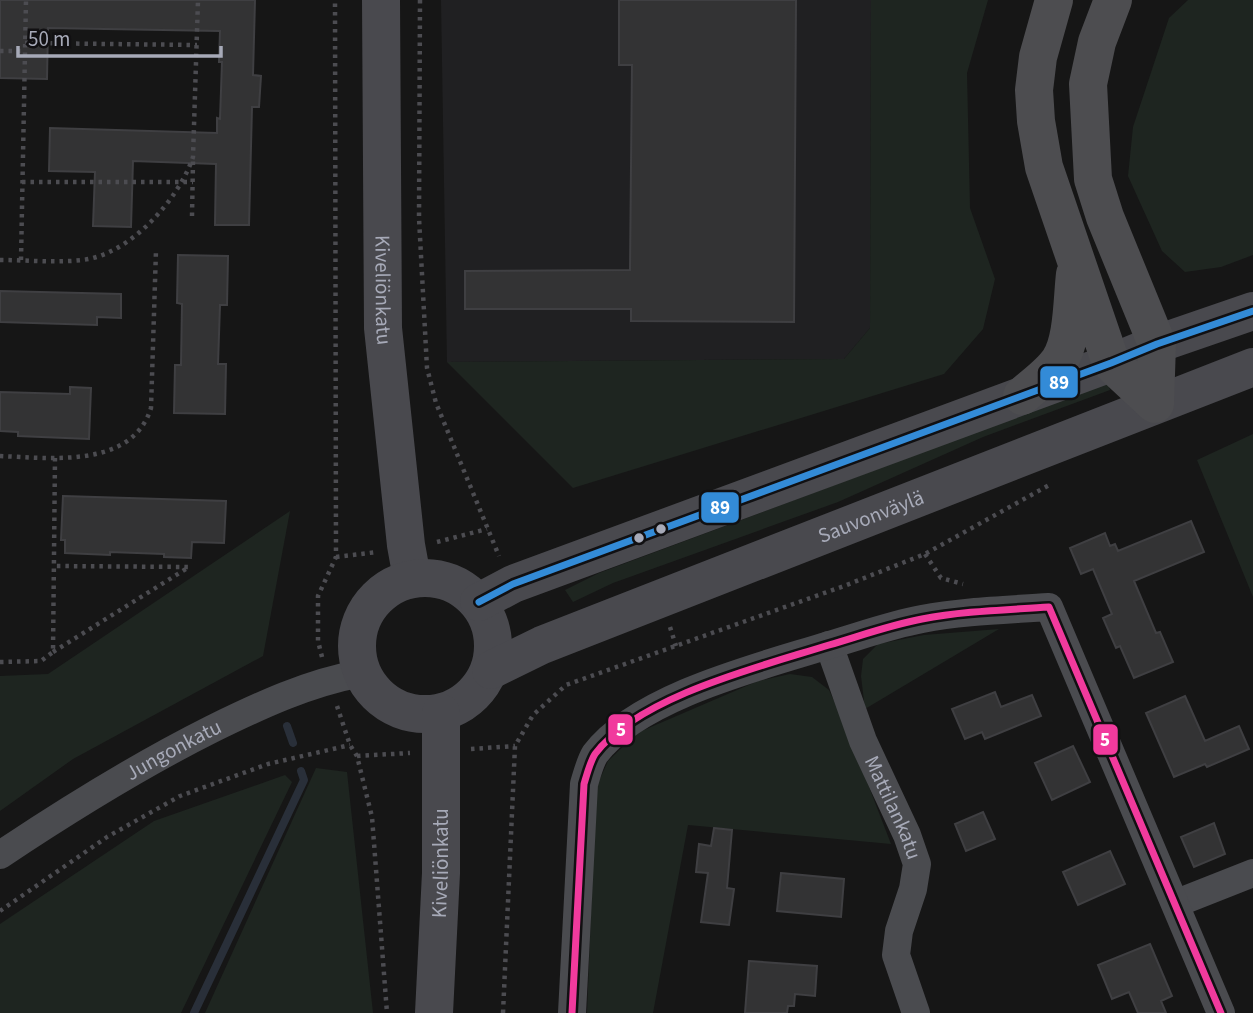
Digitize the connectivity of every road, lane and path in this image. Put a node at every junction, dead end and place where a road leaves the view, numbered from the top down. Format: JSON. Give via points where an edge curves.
{"nodes":[{"id":1,"x":26,"y":0,"type":"edge"},
{"id":2,"x":198,"y":0,"type":"edge"},
{"id":3,"x":335,"y":0,"type":"edge"},
{"id":4,"x":381,"y":0,"type":"edge"},
{"id":5,"x":420,"y":0,"type":"edge"},
{"id":6,"x":1054,"y":0,"type":"edge"},
{"id":7,"x":1114,"y":0,"type":"edge"},
{"id":8,"x":25,"y":43,"type":"junction"},
{"id":9,"x":197,"y":45,"type":"junction"},
{"id":10,"x":0,"y":51,"type":"edge"},
{"id":11,"x":25,"y":51,"type":"junction"},
{"id":12,"x":193,"y":157,"type":"junction"},
{"id":13,"x":183,"y":182,"type":"junction"},
{"id":14,"x":22,"y":183,"type":"junction"},
{"id":15,"x":193,"y":183,"type":"junction"},
{"id":16,"x":192,"y":216,"type":"dead end"},
{"id":17,"x":156,"y":250,"type":"dead end"},
{"id":18,"x":0,"y":260,"type":"edge"},
{"id":19,"x":20,"y":260,"type":"junction"},
{"id":20,"x":1076,"y":265,"type":"junction"},
{"id":21,"x":1253,"y":311,"type":"edge"},
{"id":22,"x":1157,"y":344,"type":"junction"},
{"id":23,"x":1111,"y":363,"type":"junction"},
{"id":24,"x":1253,"y":367,"type":"edge"},
{"id":25,"x":1023,"y":396,"type":"junction"},
{"id":26,"x":1154,"y":404,"type":"junction"},
{"id":27,"x":0,"y":456,"type":"edge"},
{"id":28,"x":55,"y":458,"type":"junction"},
{"id":29,"x":1056,"y":481,"type":"dead end"},
{"id":30,"x":487,"y":529,"type":"junction"},
{"id":31,"x":449,"y":540,"type":"dead end"},
{"id":32,"x":376,"y":553,"type":"dead end"},
{"id":33,"x":337,"y":557,"type":"junction"},
{"id":34,"x":54,"y":566,"type":"junction"},
{"id":35,"x":504,"y":566,"type":"dead end"},
{"id":36,"x":412,"y":578,"type":"junction"},
{"id":37,"x":479,"y":602,"type":"junction"},
{"id":38,"x":318,"y":641,"type":"dead end"},
{"id":39,"x":829,"y":645,"type":"junction"},
{"id":40,"x":53,"y":652,"type":"junction"},
{"id":41,"x":0,"y":662,"type":"edge"},
{"id":42,"x":491,"y":670,"type":"junction"},
{"id":43,"x":362,"y":673,"type":"junction"},
{"id":44,"x":337,"y":706,"type":"dead end"},
{"id":45,"x":441,"y":713,"type":"junction"},
{"id":46,"x":350,"y":745,"type":"junction"},
{"id":47,"x":515,"y":746,"type":"junction"},
{"id":48,"x":478,"y":749,"type":"dead end"},
{"id":49,"x":397,"y":754,"type":"dead end"},
{"id":50,"x":357,"y":756,"type":"junction"},
{"id":51,"x":0,"y":855,"type":"edge"},
{"id":52,"x":1253,"y":873,"type":"edge"},
{"id":53,"x":1177,"y":903,"type":"junction"},
{"id":54,"x":0,"y":911,"type":"edge"},
{"id":55,"x":387,"y":1013,"type":"edge"},
{"id":56,"x":434,"y":1013,"type":"edge"},
{"id":57,"x":503,"y":1013,"type":"edge"},
{"id":58,"x":572,"y":1013,"type":"edge"},
{"id":59,"x":916,"y":1013,"type":"edge"},
{"id":60,"x":1221,"y":1013,"type":"edge"}],
"edges":[{"from":1,"to":8,"type":"path"},
{"from":2,"to":9,"type":"path"},
{"from":3,"to":33,"type":"path"},
{"from":4,"to":36,"type":"main road","name":"Kiveliönkatu","via":[[383,328]]},
{"from":5,"to":30,"type":"path","via":[[419,218],[427,368]]},
{"from":6,"to":20,"type":"highway","via":[[1038,57],[1035,121],[1044,167]]},
{"from":7,"to":22,"type":"highway","via":[[1097,42],[1088,84],[1093,179]]},
{"from":8,"to":9,"type":"path"},
{"from":8,"to":11,"type":"path"},
{"from":9,"to":12,"type":"path"},
{"from":10,"to":11,"type":"path"},
{"from":11,"to":14,"type":"path"},
{"from":12,"to":13,"type":"path"},
{"from":12,"to":15,"type":"path"},
{"from":13,"to":14,"type":"path"},
{"from":13,"to":15,"type":"path"},
{"from":13,"to":19,"type":"path","via":[[151,222],[108,252],[84,260]]},
{"from":14,"to":19,"type":"path"},
{"from":15,"to":16,"type":"path"},
{"from":17,"to":28,"type":"path","via":[[147,422],[125,441],[92,457]]},
{"from":18,"to":19,"type":"path"},
{"from":20,"to":23,"type":"highway"},
{"from":20,"to":25,"type":"highway","via":[[1063,355]]},
{"from":21,"to":22,"type":"main road"},
{"from":22,"to":23,"type":"main road"},
{"from":22,"to":26,"type":"highway"},
{"from":23,"to":25,"type":"main road"},
{"from":23,"to":26,"type":"highway"},
{"from":24,"to":26,"type":"main road","name":"Sauvonväylä"},
{"from":25,"to":37,"type":"main road","via":[[513,584]]},
{"from":26,"to":42,"type":"main road","name":"Sauvonväylä","via":[[542,645]]},
{"from":27,"to":28,"type":"path"},
{"from":28,"to":34,"type":"path"},
{"from":29,"to":47,"type":"path","via":[[925,554],[566,685],[533,715]]},
{"from":30,"to":31,"type":"path"},
{"from":30,"to":35,"type":"path"},
{"from":32,"to":33,"type":"path"},
{"from":33,"to":38,"type":"path","via":[[318,596]]},
{"from":34,"to":40,"type":"path"},
{"from":34,"to":40,"type":"path","via":[[189,567]]},
{"from":36,"to":37,"type":"main road","via":[[449,581]]},
{"from":36,"to":43,"type":"main road","via":[[393,585],[365,613],[357,643]]},
{"from":37,"to":42,"type":"main road","via":[[491,623],[495,647]]},
{"from":39,"to":53,"type":"street","via":[[923,619],[1049,607]]},
{"from":39,"to":58,"type":"street","via":[[757,666],[652,709],[618,730],[594,755],[584,784]]},
{"from":39,"to":59,"type":"street","name":"Mattilankatu","via":[[863,741],[917,864],[896,955]]},
{"from":40,"to":41,"type":"path","via":[[41,662]]},
{"from":42,"to":45,"type":"main road","via":[[466,702]]},
{"from":43,"to":45,"type":"main road","via":[[377,695],[400,710]]},
{"from":43,"to":51,"type":"street","name":"Jungonkatu","via":[[273,698],[162,754]]},
{"from":44,"to":46,"type":"path"},
{"from":45,"to":56,"type":"main road","name":"Kiveliönkatu","via":[[441,873]]},
{"from":46,"to":50,"type":"path"},
{"from":46,"to":54,"type":"path","via":[[268,764],[180,796],[107,837]]},
{"from":47,"to":48,"type":"path"},
{"from":47,"to":57,"type":"path"},
{"from":49,"to":50,"type":"path"},
{"from":50,"to":55,"type":"path","via":[[372,817]]},
{"from":52,"to":53,"type":"street"},
{"from":53,"to":60,"type":"street"}]}
